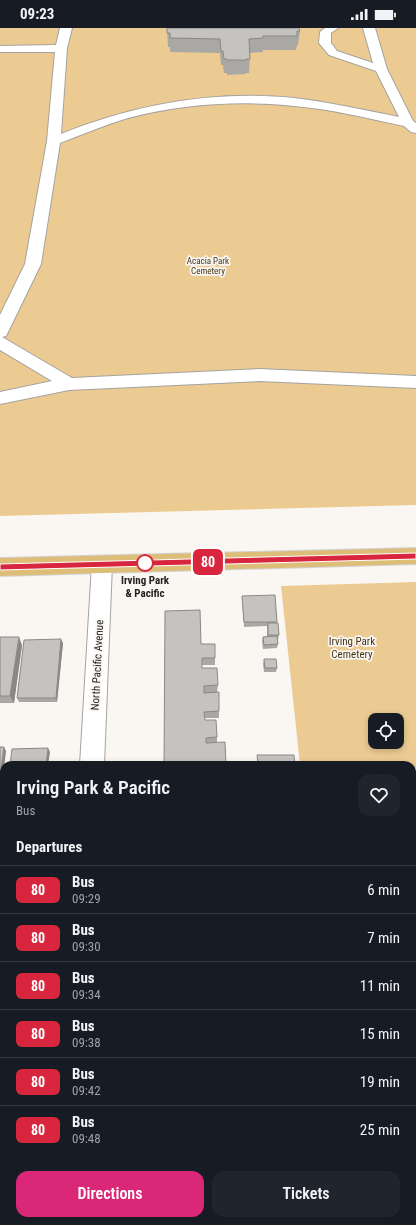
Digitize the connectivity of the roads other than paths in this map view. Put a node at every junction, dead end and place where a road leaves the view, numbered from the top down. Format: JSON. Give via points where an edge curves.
{"nodes":[{"id":1,"x":66,"y":28,"type":"edge"},
{"id":2,"x":332,"y":28,"type":"edge"},
{"id":3,"x":369,"y":28,"type":"edge"},
{"id":4,"x":61,"y":48,"type":"junction"},
{"id":5,"x":0,"y":49,"type":"edge"},
{"id":6,"x":381,"y":69,"type":"junction"},
{"id":7,"x":412,"y":126,"type":"edge"},
{"id":8,"x":54,"y":141,"type":"junction"},
{"id":9,"x":0,"y":332,"type":"edge"},
{"id":10,"x":0,"y":342,"type":"edge"},
{"id":11,"x":416,"y":382,"type":"edge"},
{"id":12,"x":69,"y":384,"type":"junction"},
{"id":13,"x":0,"y":398,"type":"edge"},
{"id":14,"x":416,"y":556,"type":"edge"},
{"id":15,"x":102,"y":564,"type":"junction"},
{"id":16,"x":0,"y":567,"type":"edge"},
{"id":17,"x":92,"y":761,"type":"edge"}],
"edges":[{"from":1,"to":4,"type":"street"},
{"from":2,"to":6,"type":"street","via":[[326,32],[325,43],[333,53]]},
{"from":3,"to":6,"type":"street"},
{"from":4,"to":5,"type":"street"},
{"from":4,"to":8,"type":"street"},
{"from":6,"to":7,"type":"street"},
{"from":7,"to":8,"type":"street","via":[[318,104],[265,101],[208,102],[154,108],[102,122]]},
{"from":8,"to":9,"type":"street","via":[[33,264]]},
{"from":10,"to":12,"type":"street"},
{"from":11,"to":12,"type":"street","via":[[259,375]]},
{"from":12,"to":13,"type":"street"},
{"from":14,"to":15,"type":"main road"},
{"from":15,"to":16,"type":"main road"},
{"from":15,"to":17,"type":"street","name":"North Pacific Avenue"}]}
